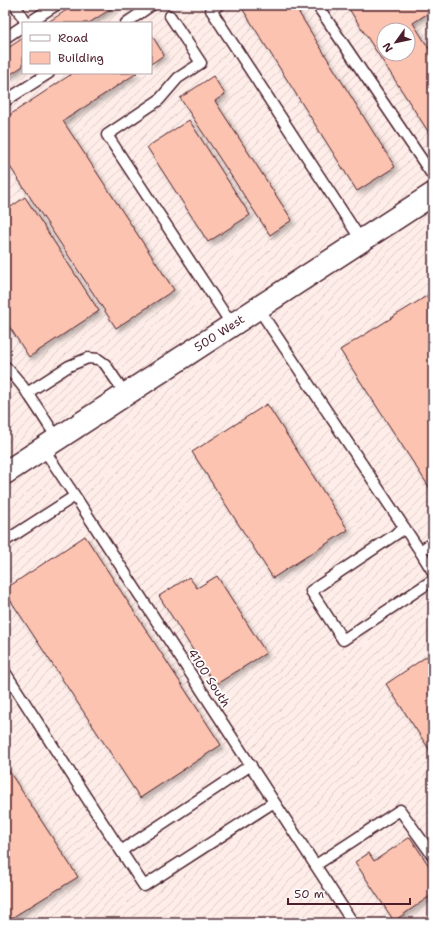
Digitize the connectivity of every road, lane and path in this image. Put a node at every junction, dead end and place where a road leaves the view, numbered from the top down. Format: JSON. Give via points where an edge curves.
{"nodes":[{"id":1,"x":15,"y":5,"type":"edge"},
{"id":2,"x":56,"y":5,"type":"edge"},
{"id":3,"x":152,"y":5,"type":"edge"},
{"id":4,"x":317,"y":5,"type":"edge"},
{"id":5,"x":213,"y":7,"type":"edge"},
{"id":6,"x":170,"y":16,"type":"dead end"},
{"id":7,"x":26,"y":22,"type":"edge"},
{"id":8,"x":29,"y":22,"type":"edge"},
{"id":9,"x":127,"y":22,"type":"edge"},
{"id":10,"x":22,"y":27,"type":"edge"},
{"id":11,"x":5,"y":38,"type":"edge"},
{"id":12,"x":48,"y":74,"type":"edge"},
{"id":13,"x":5,"y":101,"type":"edge"},
{"id":14,"x":433,"y":176,"type":"edge"},
{"id":15,"x":433,"y":194,"type":"edge"},
{"id":16,"x":361,"y":240,"type":"junction"},
{"id":17,"x":258,"y":308,"type":"junction"},
{"id":18,"x":232,"y":325,"type":"junction"},
{"id":19,"x":5,"y":366,"type":"edge"},
{"id":20,"x":27,"y":392,"type":"junction"},
{"id":21,"x":126,"y":394,"type":"junction"},
{"id":22,"x":50,"y":443,"type":"junction"},
{"id":23,"x":5,"y":473,"type":"edge"},
{"id":24,"x":75,"y":496,"type":"junction"},
{"id":25,"x":405,"y":528,"type":"junction"},
{"id":26,"x":5,"y":541,"type":"edge"},
{"id":27,"x":433,"y":542,"type":"edge"},
{"id":28,"x":420,"y":551,"type":"junction"},
{"id":29,"x":433,"y":572,"type":"edge"},
{"id":30,"x":433,"y":580,"type":"edge"},
{"id":31,"x":5,"y":672,"type":"edge"},
{"id":32,"x":250,"y":766,"type":"junction"},
{"id":33,"x":274,"y":802,"type":"junction"},
{"id":34,"x":121,"y":851,"type":"junction"},
{"id":35,"x":433,"y":856,"type":"edge"},
{"id":36,"x":316,"y":865,"type":"junction"},
{"id":37,"x":353,"y":923,"type":"edge"}],
"edges":[{"from":1,"to":7,"type":"lane"},
{"from":2,"to":8,"type":"lane"},
{"from":3,"to":9,"type":"lane"},
{"from":4,"to":14,"type":"lane"},
{"from":5,"to":16,"type":"lane"},
{"from":6,"to":18,"type":"lane","via":[[201,63],[178,78],[159,100],[107,134]]},
{"from":10,"to":11,"type":"lane"},
{"from":12,"to":13,"type":"lane"},
{"from":15,"to":16,"type":"main road","name":"500 West"},
{"from":16,"to":17,"type":"main road","name":"500 West"},
{"from":17,"to":18,"type":"main road","name":"500 West"},
{"from":17,"to":25,"type":"lane"},
{"from":18,"to":21,"type":"main road","name":"500 West"},
{"from":19,"to":20,"type":"lane","name":"4100 South"},
{"from":20,"to":21,"type":"lane","via":[[69,366],[88,358],[98,359],[105,364]]},
{"from":20,"to":22,"type":"lane","name":"4100 South"},
{"from":21,"to":22,"type":"main road","name":"500 West"},
{"from":22,"to":23,"type":"main road","name":"500 West"},
{"from":22,"to":24,"type":"lane","name":"4100 South"},
{"from":24,"to":26,"type":"lane"},
{"from":24,"to":32,"type":"lane","name":"4100 South"},
{"from":25,"to":28,"type":"lane"},
{"from":25,"to":30,"type":"lane","via":[[311,591],[343,640]]},
{"from":27,"to":28,"type":"lane"},
{"from":28,"to":29,"type":"lane"},
{"from":31,"to":34,"type":"lane"},
{"from":32,"to":33,"type":"lane","name":"4100 South"},
{"from":32,"to":34,"type":"lane"},
{"from":33,"to":34,"type":"lane","via":[[144,886]]},
{"from":33,"to":36,"type":"lane","name":"4100 South"},
{"from":35,"to":36,"type":"lane","via":[[400,810]]},
{"from":36,"to":37,"type":"lane","name":"4100 South"}]}
